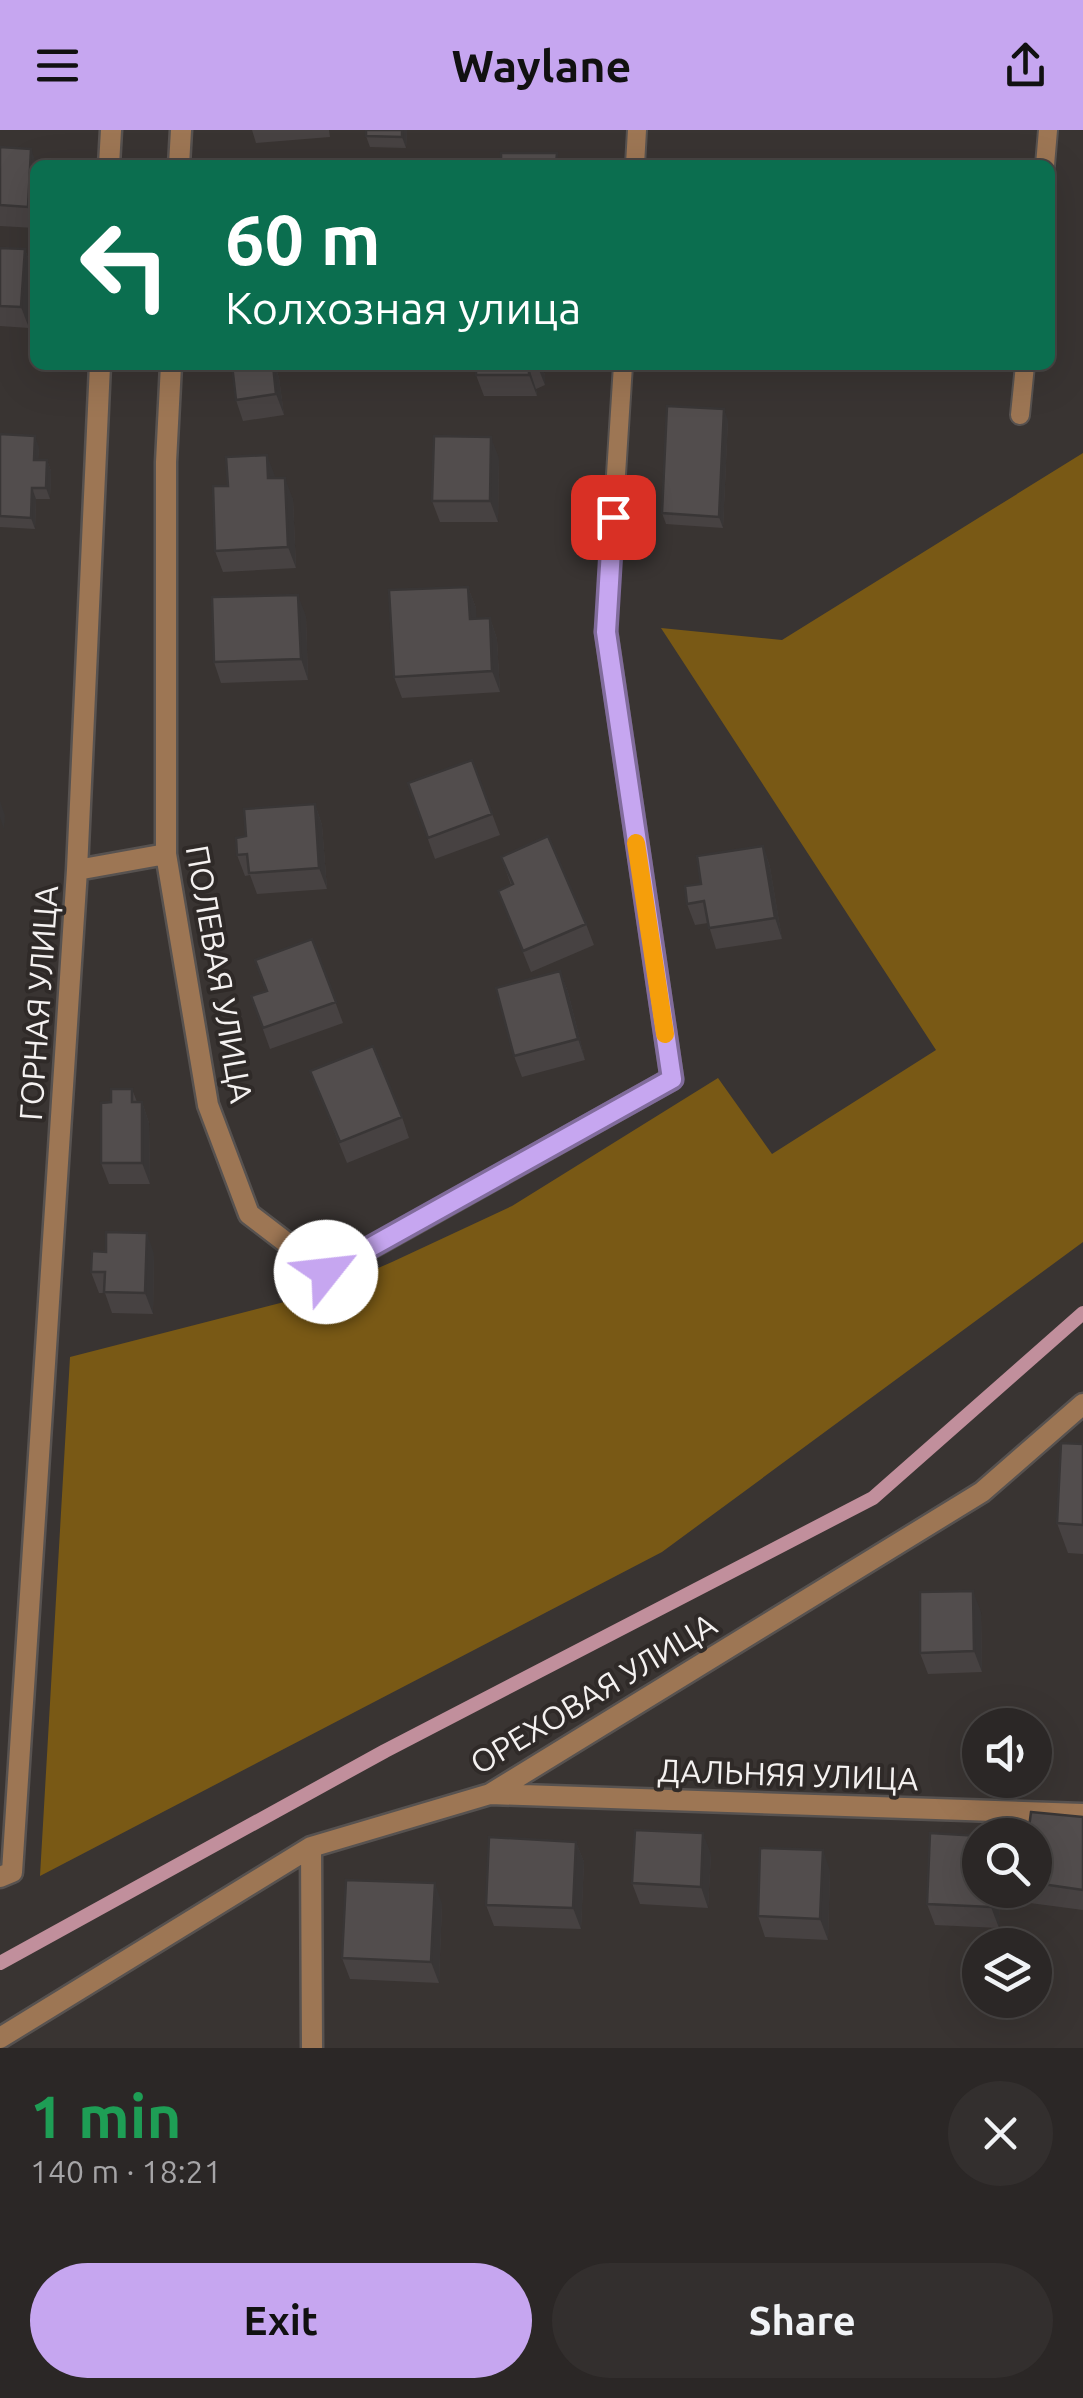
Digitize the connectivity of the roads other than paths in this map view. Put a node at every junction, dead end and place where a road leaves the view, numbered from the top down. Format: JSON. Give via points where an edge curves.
{"nodes":[{"id":1,"x":111,"y":130,"type":"edge"},
{"id":2,"x":180,"y":130,"type":"edge"},
{"id":3,"x":637,"y":130,"type":"edge"},
{"id":4,"x":1048,"y":130,"type":"edge"},
{"id":5,"x":110,"y":160,"type":"edge"},
{"id":6,"x":179,"y":160,"type":"edge"},
{"id":7,"x":635,"y":160,"type":"edge"},
{"id":8,"x":1045,"y":160,"type":"edge"},
{"id":9,"x":100,"y":370,"type":"edge"},
{"id":10,"x":171,"y":370,"type":"edge"},
{"id":11,"x":622,"y":370,"type":"edge"},
{"id":12,"x":1024,"y":370,"type":"edge"},
{"id":13,"x":1020,"y":415,"type":"dead end"},
{"id":14,"x":606,"y":632,"type":"joint"},
{"id":15,"x":166,"y":854,"type":"junction"},
{"id":16,"x":76,"y":870,"type":"junction"},
{"id":17,"x":1083,"y":1404,"type":"edge"},
{"id":18,"x":490,"y":1794,"type":"junction"},
{"id":19,"x":1083,"y":1814,"type":"edge"},
{"id":20,"x":311,"y":1848,"type":"junction"},
{"id":21,"x":0,"y":1877,"type":"edge"},
{"id":22,"x":0,"y":2038,"type":"edge"},
{"id":23,"x":312,"y":2048,"type":"edge"}],
"edges":[{"from":1,"to":5,"type":"street"},
{"from":2,"to":6,"type":"street"},
{"from":3,"to":7,"type":"lane"},
{"from":4,"to":8,"type":"lane"},
{"from":9,"to":16,"type":"street","name":"ГОРНАЯ УЛИЦА"},
{"from":10,"to":15,"type":"street","name":"ПОЛЕВАЯ УЛИЦА"},
{"from":11,"to":14,"type":"lane"},
{"from":12,"to":13,"type":"lane"},
{"from":14,"to":15,"type":"street","name":"ПОЛЕВАЯ УЛИЦА","via":[[672,1079],[326,1272],[249,1214],[208,1104]]},
{"from":15,"to":16,"type":"street"},
{"from":16,"to":21,"type":"street","name":"ГОРНАЯ УЛИЦА","via":[[12,1872]]},
{"from":17,"to":18,"type":"street","name":"ОРЕХОВАЯ УЛИЦА","via":[[982,1492]]},
{"from":18,"to":19,"type":"street","name":"ДАЛЬНЯЯ УЛИЦА"},
{"from":18,"to":20,"type":"street","name":"ОРЕХОВАЯ УЛИЦА"},
{"from":20,"to":22,"type":"street","name":"ОРЕХОВАЯ УЛИЦА"},
{"from":20,"to":23,"type":"street"}]}
